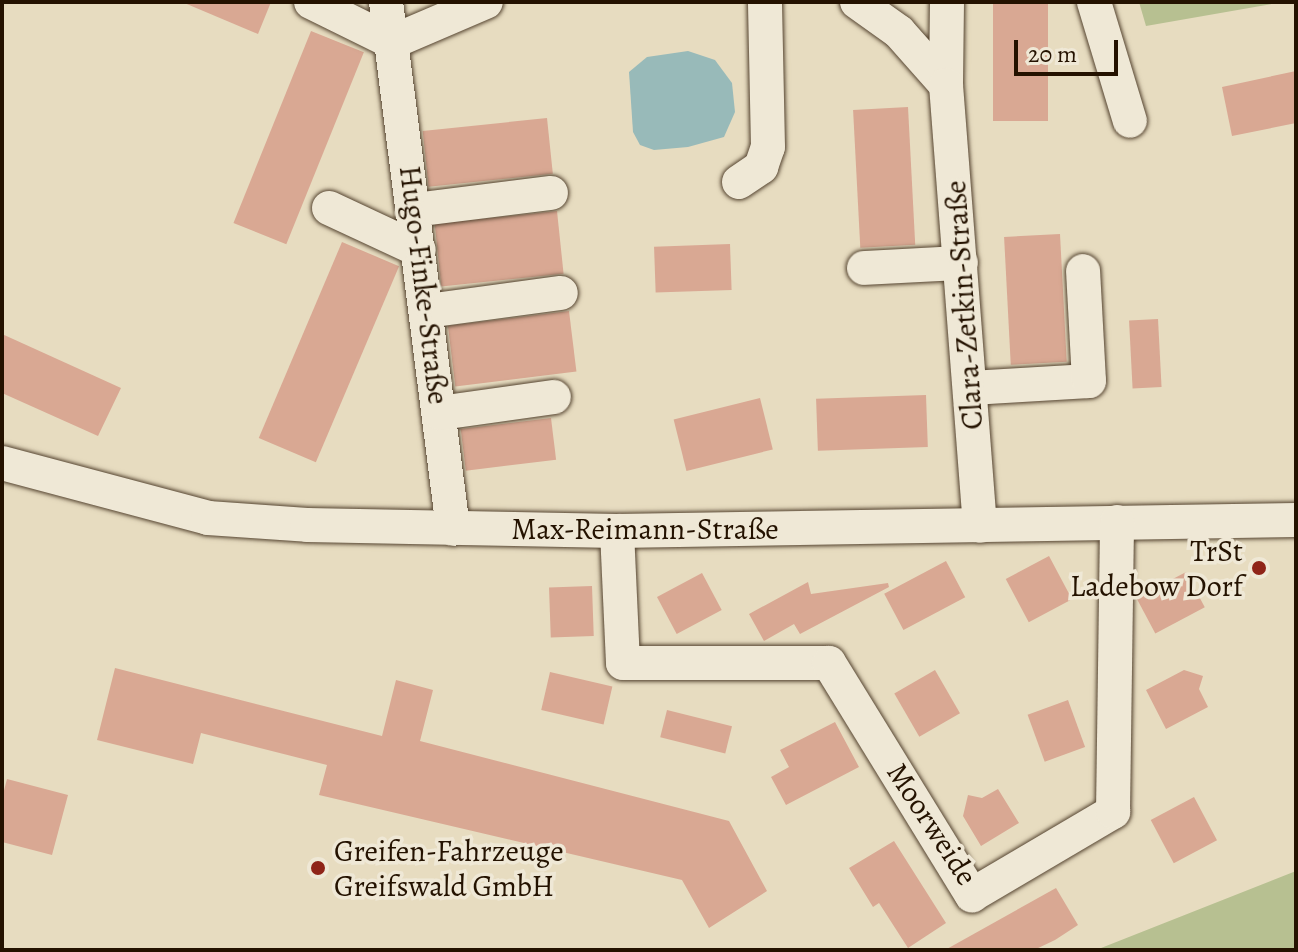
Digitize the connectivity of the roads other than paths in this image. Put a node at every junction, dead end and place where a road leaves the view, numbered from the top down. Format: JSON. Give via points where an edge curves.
{"nodes":[{"id":1,"x":311,"y":2,"type":"edge"},
{"id":2,"x":386,"y":2,"type":"edge"},
{"id":3,"x":486,"y":2,"type":"edge"},
{"id":4,"x":765,"y":2,"type":"edge"},
{"id":5,"x":857,"y":2,"type":"edge"},
{"id":6,"x":947,"y":2,"type":"edge"},
{"id":7,"x":1094,"y":2,"type":"edge"},
{"id":8,"x":392,"y":42,"type":"junction"},
{"id":9,"x":946,"y":85,"type":"junction"},
{"id":10,"x":1130,"y":121,"type":"dead end"},
{"id":11,"x":739,"y":182,"type":"dead end"},
{"id":12,"x":551,"y":193,"type":"dead end"},
{"id":13,"x":329,"y":208,"type":"dead end"},
{"id":14,"x":414,"y":210,"type":"junction"},
{"id":15,"x":419,"y":250,"type":"junction"},
{"id":16,"x":961,"y":263,"type":"junction"},
{"id":17,"x":864,"y":268,"type":"dead end"},
{"id":18,"x":1083,"y":271,"type":"dead end"},
{"id":19,"x":561,"y":293,"type":"dead end"},
{"id":20,"x":427,"y":311,"type":"junction"},
{"id":21,"x":971,"y":388,"type":"junction"},
{"id":22,"x":554,"y":397,"type":"dead end"},
{"id":23,"x":440,"y":413,"type":"junction"},
{"id":24,"x":2,"y":463,"type":"edge"},
{"id":25,"x":1296,"y":520,"type":"edge"},
{"id":26,"x":1117,"y":522,"type":"junction"},
{"id":27,"x":980,"y":526,"type":"junction"},
{"id":28,"x":453,"y":529,"type":"junction"},
{"id":29,"x":617,"y":531,"type":"junction"}],
"edges":[{"from":1,"to":8,"type":"street"},
{"from":2,"to":8,"type":"street","name":"Hugo-Finke-Straße"},
{"from":3,"to":8,"type":"street"},
{"from":4,"to":11,"type":"street","via":[[768,147],[761,167]]},
{"from":5,"to":9,"type":"street","via":[[899,32]]},
{"from":6,"to":9,"type":"street","name":"Clara-Zetkin-Straße"},
{"from":7,"to":10,"type":"street"},
{"from":8,"to":14,"type":"street","name":"Hugo-Finke-Straße"},
{"from":9,"to":16,"type":"street","name":"Clara-Zetkin-Straße"},
{"from":12,"to":14,"type":"street"},
{"from":13,"to":15,"type":"street"},
{"from":14,"to":15,"type":"street","name":"Hugo-Finke-Straße"},
{"from":15,"to":20,"type":"street","name":"Hugo-Finke-Straße"},
{"from":16,"to":17,"type":"street"},
{"from":16,"to":21,"type":"street","name":"Clara-Zetkin-Straße"},
{"from":18,"to":21,"type":"street","via":[[1089,381]]},
{"from":19,"to":20,"type":"street"},
{"from":20,"to":23,"type":"street","name":"Hugo-Finke-Straße"},
{"from":21,"to":27,"type":"street","name":"Clara-Zetkin-Straße"},
{"from":22,"to":23,"type":"street"},
{"from":23,"to":28,"type":"street","name":"Hugo-Finke-Straße"},
{"from":24,"to":28,"type":"street","name":"Max-Reimann-Straße","via":[[208,518]]},
{"from":25,"to":26,"type":"street","name":"Max-Reimann-Straße"},
{"from":26,"to":27,"type":"street","name":"Max-Reimann-Straße"},
{"from":26,"to":29,"type":"street","name":"Moorweide","via":[[1113,812],[972,895],[829,663],[623,663]]},
{"from":27,"to":29,"type":"street","name":"Max-Reimann-Straße"},
{"from":28,"to":29,"type":"street","name":"Max-Reimann-Straße"}]}
